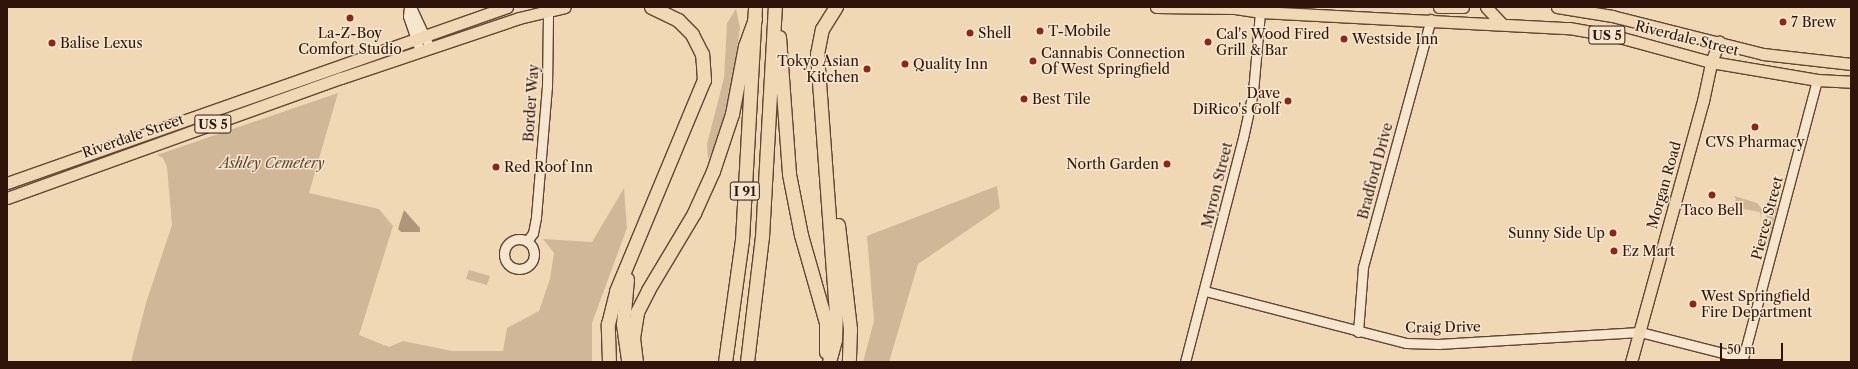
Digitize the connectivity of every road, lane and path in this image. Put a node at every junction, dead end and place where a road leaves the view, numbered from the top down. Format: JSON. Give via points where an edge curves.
{"nodes":[{"id":1,"x":410,"y":7,"type":"edge"},
{"id":2,"x":507,"y":7,"type":"edge"},
{"id":3,"x":565,"y":7,"type":"edge"},
{"id":4,"x":651,"y":7,"type":"edge"},
{"id":5,"x":836,"y":7,"type":"edge"},
{"id":6,"x":1156,"y":7,"type":"edge"},
{"id":7,"x":1237,"y":7,"type":"edge"},
{"id":8,"x":1439,"y":7,"type":"edge"},
{"id":9,"x":1463,"y":7,"type":"edge"},
{"id":10,"x":1486,"y":7,"type":"edge"},
{"id":11,"x":1557,"y":7,"type":"edge"},
{"id":12,"x":548,"y":11,"type":"junction"},
{"id":13,"x":1260,"y":12,"type":"junction"},
{"id":14,"x":755,"y":13,"type":"edge"},
{"id":15,"x":775,"y":13,"type":"edge"},
{"id":16,"x":1431,"y":19,"type":"junction"},
{"id":17,"x":1501,"y":22,"type":"junction"},
{"id":18,"x":420,"y":37,"type":"junction"},
{"id":19,"x":1704,"y":38,"type":"junction"},
{"id":20,"x":1719,"y":42,"type":"junction"},
{"id":21,"x":425,"y":50,"type":"junction"},
{"id":22,"x":1711,"y":62,"type":"junction"},
{"id":23,"x":1851,"y":64,"type":"edge"},
{"id":24,"x":818,"y":69,"type":"junction"},
{"id":25,"x":1817,"y":80,"type":"junction"},
{"id":26,"x":1851,"y":82,"type":"edge"},
{"id":27,"x":7,"y":183,"type":"edge"},
{"id":28,"x":7,"y":198,"type":"edge"},
{"id":29,"x":645,"y":222,"type":"junction"},
{"id":30,"x":526,"y":241,"type":"dead end"},
{"id":31,"x":1205,"y":291,"type":"junction"},
{"id":32,"x":1358,"y":332,"type":"junction"},
{"id":33,"x":1640,"y":332,"type":"junction"},
{"id":34,"x":1743,"y":360,"type":"edge"},
{"id":35,"x":609,"y":362,"type":"edge"},
{"id":36,"x":629,"y":362,"type":"edge"},
{"id":37,"x":636,"y":362,"type":"edge"},
{"id":38,"x":725,"y":362,"type":"edge"},
{"id":39,"x":748,"y":362,"type":"edge"},
{"id":40,"x":824,"y":362,"type":"edge"},
{"id":41,"x":829,"y":362,"type":"edge"},
{"id":42,"x":849,"y":362,"type":"edge"},
{"id":43,"x":1185,"y":362,"type":"edge"},
{"id":44,"x":1631,"y":362,"type":"edge"}],
"edges":[{"from":1,"to":18,"type":"street"},
{"from":2,"to":18,"type":"main road","name":"Riverdale Street","number":"US 5"},
{"from":3,"to":12,"type":"main road","name":"Riverdale Street","number":"US 5"},
{"from":4,"to":29,"type":"highway","via":[[672,17],[689,30],[701,48],[705,70],[700,96]]},
{"from":5,"to":24,"type":"highway","via":[[820,35]]},
{"from":6,"to":7,"type":"main road","name":"Riverdale Street","number":"US 5"},
{"from":7,"to":13,"type":"main road","name":"Riverdale Street","number":"US 5"},
{"from":8,"to":9,"type":"main road"},
{"from":10,"to":17,"type":"main road"},
{"from":11,"to":19,"type":"main road","name":"Riverdale Street","number":"US 5","via":[[1612,16]]},
{"from":12,"to":21,"type":"main road","name":"Riverdale Street","number":"US 5"},
{"from":12,"to":30,"type":"street","name":"Border Way","via":[[547,87],[536,217],[533,233]]},
{"from":13,"to":16,"type":"main road","name":"Riverdale Street","number":"US 5"},
{"from":13,"to":31,"type":"street","name":"Myron Street","via":[[1253,92]]},
{"from":14,"to":37,"type":"highway","via":[[745,46],[732,114],[716,164],[694,213],[637,312],[634,332]]},
{"from":14,"to":38,"type":"highway","number":"I 91","via":[[742,240]]},
{"from":15,"to":39,"type":"highway","number":"I 91","via":[[762,237]]},
{"from":15,"to":40,"type":"highway","via":[[782,55],[783,118],[789,174],[801,235],[826,324]]},
{"from":16,"to":17,"type":"main road","name":"Riverdale Street","number":"US 5"},
{"from":16,"to":32,"type":"street","name":"Bradford Drive","via":[[1363,266]]},
{"from":17,"to":22,"type":"main road","name":"Riverdale Street","number":"US 5","via":[[1569,28],[1615,36]]},
{"from":18,"to":21,"type":"street"},
{"from":18,"to":27,"type":"main road","name":"Riverdale Street","number":"US 5"},
{"from":19,"to":20,"type":"main road","name":"Riverdale Street","number":"US 5"},
{"from":19,"to":22,"type":"main road"},
{"from":20,"to":22,"type":"main road","name":"Morgan Road"},
{"from":20,"to":23,"type":"main road","name":"Riverdale Street","number":"US 5","via":[[1764,54]]},
{"from":21,"to":28,"type":"main road","name":"Riverdale Street","number":"US 5"},
{"from":22,"to":25,"type":"main road","name":"Riverdale Street","number":"US 5"},
{"from":22,"to":33,"type":"main road","name":"Morgan Road","via":[[1703,101]]},
{"from":24,"to":41,"type":"highway","via":[[836,313],[835,340]]},
{"from":24,"to":42,"type":"highway","via":[[850,321]]},
{"from":25,"to":26,"type":"main road","name":"Riverdale Street","number":"US 5"},
{"from":25,"to":34,"type":"street","name":"Pierce Street"},
{"from":29,"to":35,"type":"highway","via":[[613,304],[608,334]]},
{"from":29,"to":36,"type":"highway","via":[[633,255],[625,294],[623,332]]},
{"from":31,"to":32,"type":"street","name":"Craig Drive"},
{"from":31,"to":43,"type":"street","name":"Myron Street"},
{"from":32,"to":33,"type":"street","name":"Craig Drive","via":[[1419,344]]},
{"from":33,"to":34,"type":"street","name":"Craig Drive"},
{"from":33,"to":44,"type":"main road","name":"Morgan Road"}]}
